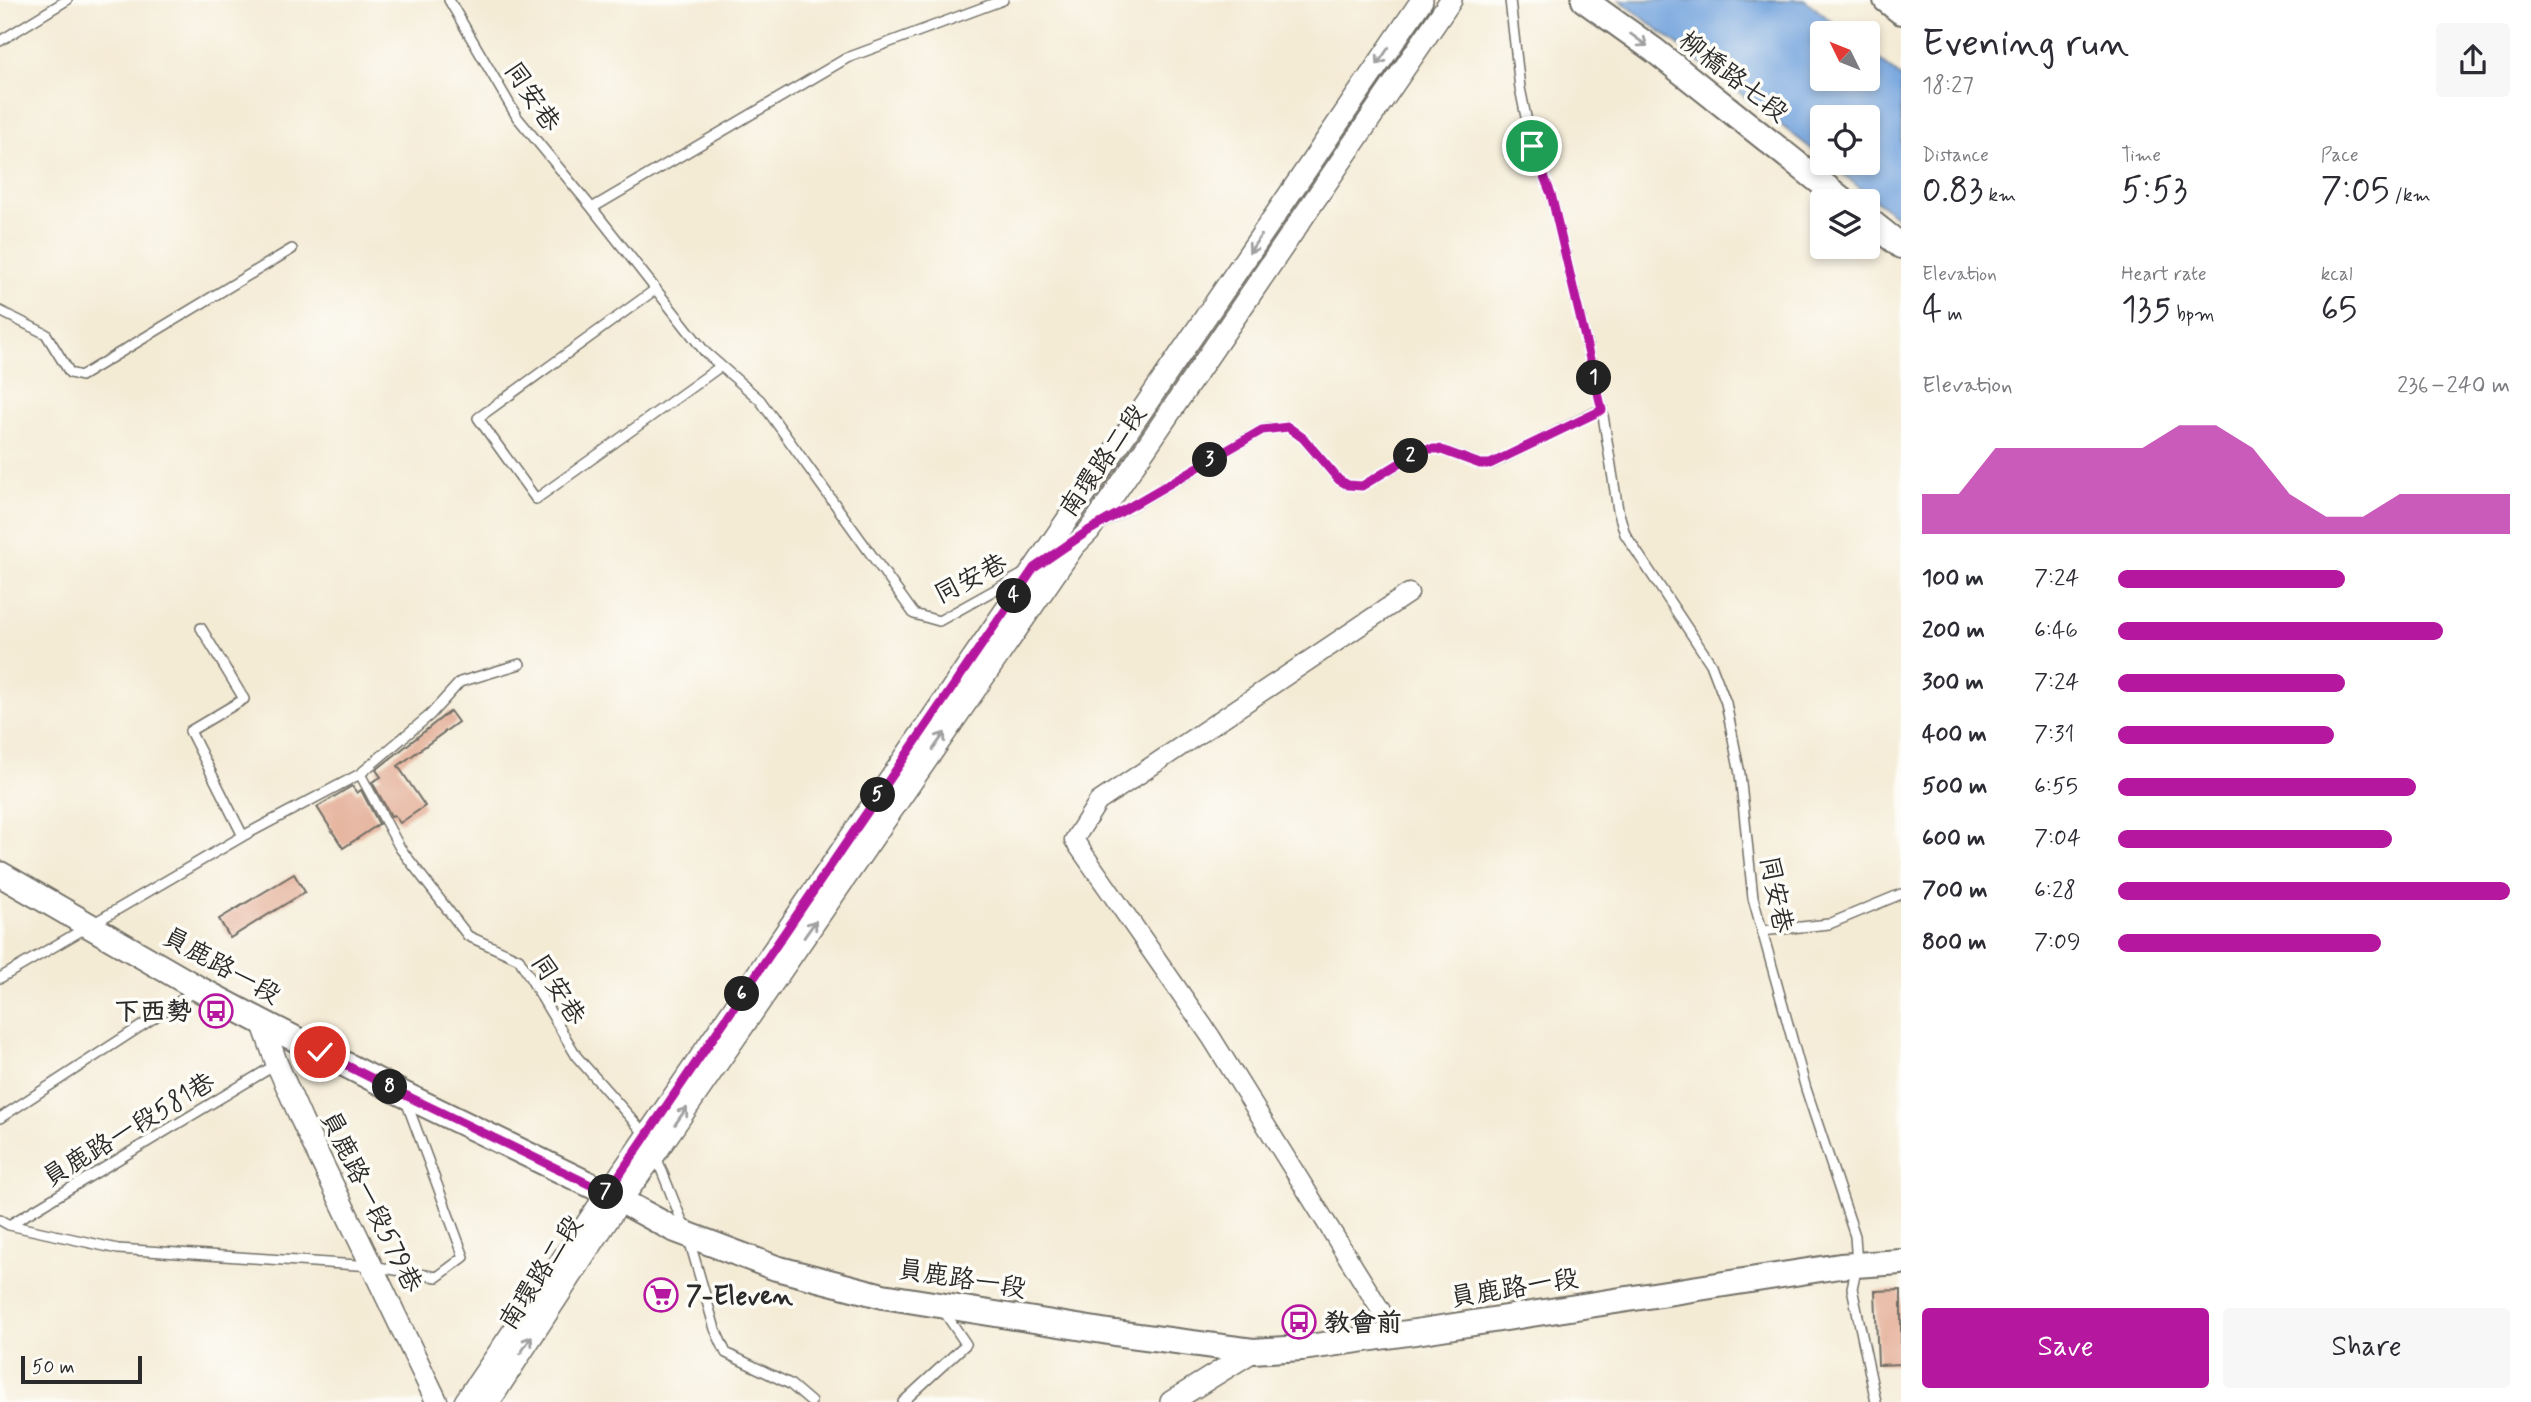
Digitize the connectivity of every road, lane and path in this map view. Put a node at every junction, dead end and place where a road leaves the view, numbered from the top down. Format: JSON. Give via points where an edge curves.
{"nodes":[{"id":1,"x":67,"y":0,"type":"edge"},
{"id":2,"x":449,"y":0,"type":"edge"},
{"id":3,"x":1003,"y":0,"type":"edge"},
{"id":4,"x":1422,"y":0,"type":"edge"},
{"id":5,"x":1451,"y":0,"type":"edge"},
{"id":6,"x":1510,"y":0,"type":"edge"},
{"id":7,"x":1584,"y":0,"type":"edge"},
{"id":8,"x":1886,"y":0,"type":"edge"},
{"id":9,"x":1901,"y":12,"type":"edge"},
{"id":10,"x":0,"y":41,"type":"edge"},
{"id":11,"x":1829,"y":189,"type":"edge"},
{"id":12,"x":592,"y":208,"type":"junction"},
{"id":13,"x":1880,"y":229,"type":"edge"},
{"id":14,"x":1901,"y":246,"type":"edge"},
{"id":15,"x":292,"y":249,"type":"dead end"},
{"id":16,"x":656,"y":289,"type":"junction"},
{"id":17,"x":0,"y":311,"type":"edge"},
{"id":18,"x":721,"y":366,"type":"junction"},
{"id":19,"x":1602,"y":410,"type":"junction"},
{"id":20,"x":1088,"y":531,"type":"junction"},
{"id":21,"x":1034,"y":568,"type":"junction"},
{"id":22,"x":1409,"y":593,"type":"dead end"},
{"id":23,"x":201,"y":628,"type":"dead end"},
{"id":24,"x":520,"y":664,"type":"dead end"},
{"id":25,"x":360,"y":774,"type":"junction"},
{"id":26,"x":243,"y":836,"type":"junction"},
{"id":27,"x":0,"y":874,"type":"edge"},
{"id":28,"x":1901,"y":894,"type":"edge"},
{"id":29,"x":90,"y":925,"type":"junction"},
{"id":30,"x":1762,"y":931,"type":"junction"},
{"id":31,"x":0,"y":978,"type":"edge"},
{"id":32,"x":199,"y":989,"type":"junction"},
{"id":33,"x":262,"y":1022,"type":"junction"},
{"id":34,"x":277,"y":1063,"type":"junction"},
{"id":35,"x":403,"y":1094,"type":"junction"},
{"id":36,"x":0,"y":1118,"type":"edge"},
{"id":37,"x":645,"y":1134,"type":"junction"},
{"id":38,"x":655,"y":1154,"type":"junction"},
{"id":39,"x":613,"y":1197,"type":"junction"},
{"id":40,"x":0,"y":1220,"type":"edge"},
{"id":41,"x":9,"y":1225,"type":"junction"},
{"id":42,"x":688,"y":1236,"type":"junction"},
{"id":43,"x":1901,"y":1262,"type":"edge"},
{"id":44,"x":1857,"y":1265,"type":"junction"},
{"id":45,"x":372,"y":1266,"type":"junction"},
{"id":46,"x":939,"y":1305,"type":"junction"},
{"id":47,"x":1396,"y":1335,"type":"junction"},
{"id":48,"x":1253,"y":1350,"type":"junction"},
{"id":49,"x":438,"y":1402,"type":"edge"},
{"id":50,"x":464,"y":1402,"type":"edge"},
{"id":51,"x":489,"y":1402,"type":"edge"},
{"id":52,"x":811,"y":1402,"type":"edge"},
{"id":53,"x":903,"y":1402,"type":"edge"},
{"id":54,"x":1171,"y":1402,"type":"edge"},
{"id":55,"x":1876,"y":1402,"type":"edge"}],
"edges":[{"from":1,"to":10,"type":"lane"},
{"from":2,"to":12,"type":"lane","name":"同安巷","via":[[517,117]]},
{"from":3,"to":12,"type":"lane","via":[[847,58]]},
{"from":4,"to":21,"type":"street","name":"南環路二段","one_way":true},
{"from":5,"to":20,"type":"street","name":"南環路二段"},
{"from":6,"to":19,"type":"lane","name":"同安巷","via":[[1532,146],[1551,194]]},
{"from":7,"to":11,"type":"main road","name":"柳橋路七段","one_way":true},
{"from":8,"to":9,"type":"main road"},
{"from":12,"to":16,"type":"lane","name":"同安巷"},
{"from":13,"to":14,"type":"main road"},
{"from":15,"to":17,"type":"lane","via":[[81,376],[70,373],[47,334]]},
{"from":16,"to":18,"type":"lane","name":"同安巷"},
{"from":16,"to":18,"type":"lane","via":[[478,418],[536,499]]},
{"from":18,"to":21,"type":"lane","name":"同安巷","via":[[760,400],[914,614],[939,621]]},
{"from":19,"to":20,"type":"lane","name":"同安巷","via":[[1490,464],[1423,449],[1362,486],[1339,480],[1288,427],[1262,430]]},
{"from":19,"to":30,"type":"lane","name":"同安巷","via":[[1625,534],[1710,664],[1726,703],[1740,774],[1753,898]]},
{"from":20,"to":21,"type":"lane","name":"同安巷"},
{"from":38,"to":20,"type":"street","name":"南環路二段","one_way":true},
{"from":21,"to":37,"type":"street","name":"南環路二段"},
{"from":22,"to":47,"type":"street","via":[[1098,802],[1074,840],[1211,1037]]},
{"from":23,"to":26,"type":"lane","via":[[244,699],[190,731]]},
{"from":24,"to":25,"type":"lane","via":[[460,682],[430,715]]},
{"from":25,"to":26,"type":"lane"},
{"from":25,"to":37,"type":"lane","name":"同安巷","via":[[400,848],[468,936],[519,959],[577,1057]]},
{"from":26,"to":29,"type":"lane"},
{"from":27,"to":29,"type":"main road","name":"員鹿路一段"},
{"from":28,"to":30,"type":"lane","via":[[1829,924]]},
{"from":29,"to":31,"type":"lane"},
{"from":29,"to":32,"type":"main road","name":"員鹿路一段"},
{"from":30,"to":44,"type":"lane","name":"同安巷","via":[[1806,1088],[1855,1236]]},
{"from":32,"to":33,"type":"main road","name":"員鹿路一段"},
{"from":32,"to":36,"type":"lane"},
{"from":33,"to":34,"type":"street","name":"員鹿路一段579巷"},
{"from":33,"to":35,"type":"main road","name":"員鹿路一段"},
{"from":34,"to":41,"type":"lane","name":"員鹿路一段581巷"},
{"from":34,"to":45,"type":"street","name":"員鹿路一段579巷"},
{"from":35,"to":39,"type":"main road","name":"員鹿路一段"},
{"from":35,"to":45,"type":"lane","via":[[464,1257],[437,1277]]},
{"from":37,"to":39,"type":"street","name":"南環路二段"},
{"from":38,"to":39,"type":"street","name":"南環路二段"},
{"from":38,"to":42,"type":"lane"},
{"from":39,"to":42,"type":"main road","name":"員鹿路一段"},
{"from":39,"to":50,"type":"street","name":"南環路二段"},
{"from":51,"to":39,"type":"street","name":"南環路二段","one_way":true},
{"from":40,"to":41,"type":"lane"},
{"from":41,"to":45,"type":"lane","via":[[118,1249]]},
{"from":42,"to":46,"type":"main road","name":"員鹿路一段","via":[[776,1268],[883,1296]]},
{"from":42,"to":52,"type":"lane","via":[[726,1353],[790,1384]]},
{"from":43,"to":44,"type":"main road","name":"員鹿路一段"},
{"from":44,"to":47,"type":"main road","name":"員鹿路一段"},
{"from":44,"to":55,"type":"lane","name":"同安巷","via":[[1852,1288]]},
{"from":45,"to":49,"type":"street","name":"員鹿路一段579巷"},
{"from":46,"to":48,"type":"main road","name":"員鹿路一段"},
{"from":46,"to":53,"type":"lane","via":[[967,1344]]},
{"from":47,"to":48,"type":"main road","name":"員鹿路一段"},
{"from":48,"to":54,"type":"street"}]}
